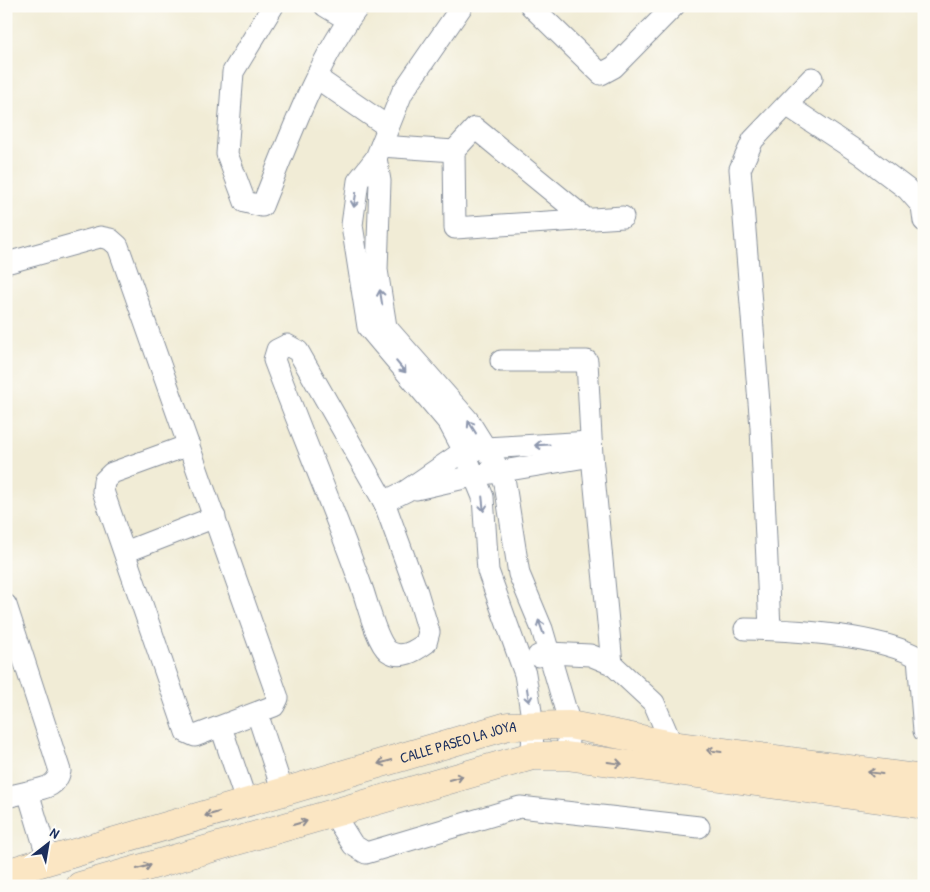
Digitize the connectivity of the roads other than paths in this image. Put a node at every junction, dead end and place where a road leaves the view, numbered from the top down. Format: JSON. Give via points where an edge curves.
{"nodes":[{"id":1,"x":273,"y":6,"type":"edge"},
{"id":2,"x":325,"y":6,"type":"edge"},
{"id":3,"x":531,"y":6,"type":"edge"},
{"id":4,"x":674,"y":6,"type":"edge"},
{"id":5,"x":457,"y":8,"type":"edge"},
{"id":6,"x":353,"y":13,"type":"edge"},
{"id":7,"x":317,"y":78,"type":"junction"},
{"id":8,"x":812,"y":78,"type":"dead end"},
{"id":9,"x":788,"y":106,"type":"junction"},
{"id":10,"x":382,"y":144,"type":"junction"},
{"id":11,"x":454,"y":151,"type":"junction"},
{"id":12,"x":623,"y":217,"type":"dead end"},
{"id":13,"x":586,"y":219,"type":"junction"},
{"id":14,"x":924,"y":221,"type":"edge"},
{"id":15,"x":10,"y":262,"type":"dead end"},
{"id":16,"x":501,"y":361,"type":"dead end"},
{"id":17,"x":188,"y":445,"type":"junction"},
{"id":18,"x":475,"y":449,"type":"junction"},
{"id":19,"x":591,"y":449,"type":"junction"},
{"id":20,"x":500,"y":471,"type":"junction"},
{"id":21,"x":473,"y":476,"type":"junction"},
{"id":22,"x":406,"y":491,"type":"junction"},
{"id":23,"x":384,"y":502,"type":"junction"},
{"id":24,"x":215,"y":517,"type":"junction"},
{"id":25,"x":125,"y":552,"type":"junction"},
{"id":26,"x":6,"y":605,"type":"edge"},
{"id":27,"x":745,"y":629,"type":"dead end"},
{"id":28,"x":770,"y":630,"type":"junction"},
{"id":29,"x":549,"y":653,"type":"junction"},
{"id":30,"x":921,"y":659,"type":"edge"},
{"id":31,"x":521,"y":660,"type":"junction"},
{"id":32,"x":612,"y":664,"type":"junction"},
{"id":33,"x":257,"y":713,"type":"junction"},
{"id":34,"x":533,"y":724,"type":"junction"},
{"id":35,"x":570,"y":724,"type":"junction"},
{"id":36,"x":221,"y":728,"type":"junction"},
{"id":37,"x":924,"y":731,"type":"edge"},
{"id":38,"x":672,"y":745,"type":"junction"},
{"id":39,"x":532,"y":756,"type":"junction"},
{"id":40,"x":566,"y":756,"type":"junction"},
{"id":41,"x":924,"y":779,"type":"edge"},
{"id":42,"x":28,"y":792,"type":"junction"},
{"id":43,"x":283,"y":792,"type":"junction"},
{"id":44,"x":6,"y":797,"type":"edge"},
{"id":45,"x":248,"y":804,"type":"junction"},
{"id":46,"x":924,"y":805,"type":"edge"},
{"id":47,"x":333,"y":813,"type":"junction"},
{"id":48,"x":698,"y":827,"type":"dead end"},
{"id":49,"x":49,"y":862,"type":"junction"},
{"id":50,"x":6,"y":873,"type":"edge"},
{"id":51,"x":80,"y":886,"type":"edge"}],
"edges":[{"from":1,"to":7,"type":"street","via":[[233,72],[227,154],[245,202],[262,206]]},
{"from":2,"to":6,"type":"street"},
{"from":3,"to":4,"type":"street","via":[[601,74],[614,66]]},
{"from":5,"to":10,"type":"street","via":[[402,93]]},
{"from":6,"to":7,"type":"street"},
{"from":7,"to":10,"type":"street"},
{"from":8,"to":9,"type":"street"},
{"from":9,"to":14,"type":"street","via":[[907,189],[922,206]]},
{"from":9,"to":28,"type":"street","via":[[753,140],[740,169],[760,427]]},
{"from":10,"to":11,"type":"street"},
{"from":10,"to":18,"type":"street","via":[[358,181],[352,225],[377,327],[449,423]]},
{"from":11,"to":13,"type":"street","via":[[475,128]]},
{"from":11,"to":13,"type":"street","via":[[455,228]]},
{"from":12,"to":13,"type":"street"},
{"from":15,"to":17,"type":"street","via":[[100,237],[110,239],[118,246]]},
{"from":16,"to":19,"type":"street","via":[[587,361]]},
{"from":17,"to":24,"type":"street"},
{"from":17,"to":25,"type":"street","via":[[112,474],[104,481],[102,491]]},
{"from":19,"to":18,"type":"street","one_way":true},
{"from":18,"to":20,"type":"street"},
{"from":18,"to":21,"type":"street"},
{"from":18,"to":22,"type":"street"},
{"from":19,"to":20,"type":"street"},
{"from":19,"to":32,"type":"street"},
{"from":20,"to":21,"type":"street"},
{"from":29,"to":20,"type":"street","one_way":true,"via":[[519,574],[505,484]]},
{"from":21,"to":22,"type":"street"},
{"from":21,"to":31,"type":"street","one_way":true,"via":[[483,497],[488,571]]},
{"from":22,"to":23,"type":"street"},
{"from":23,"to":23,"type":"street","via":[[298,351],[287,345],[277,350],[274,360],[376,630],[386,649],[395,654],[412,653],[426,644],[429,632]]},
{"from":24,"to":25,"type":"street"},
{"from":24,"to":33,"type":"street","via":[[278,698],[274,706]]},
{"from":25,"to":36,"type":"street","via":[[186,732],[195,736]]},
{"from":26,"to":42,"type":"street","via":[[60,771],[52,786]]},
{"from":27,"to":28,"type":"street"},
{"from":28,"to":30,"type":"street","via":[[866,640]]},
{"from":29,"to":31,"type":"street"},
{"from":29,"to":32,"type":"street","via":[[590,655]]},
{"from":29,"to":35,"type":"street"},
{"from":30,"to":37,"type":"street"},
{"from":31,"to":34,"type":"street","one_way":true},
{"from":32,"to":38,"type":"street","via":[[654,703]]},
{"from":33,"to":36,"type":"street"},
{"from":33,"to":43,"type":"street"},
{"from":34,"to":35,"type":"main road","name":"CALLE PASEO LA JOYA"},
{"from":34,"to":39,"type":"street"},
{"from":34,"to":43,"type":"main road","name":"CALLE PASEO LA JOYA","one_way":true,"via":[[508,726]]},
{"from":35,"to":38,"type":"main road","name":"CALLE PASEO LA JOYA"},
{"from":35,"to":40,"type":"street"},
{"from":36,"to":45,"type":"street"},
{"from":41,"to":38,"type":"main road","name":"CALLE PASEO LA JOYA","one_way":true},
{"from":39,"to":40,"type":"main road"},
{"from":47,"to":39,"type":"main road","one_way":true},
{"from":40,"to":46,"type":"main road","one_way":true},
{"from":42,"to":44,"type":"street"},
{"from":42,"to":49,"type":"street"},
{"from":43,"to":45,"type":"main road","name":"CALLE PASEO LA JOYA"},
{"from":45,"to":49,"type":"main road","name":"CALLE PASEO LA JOYA","one_way":true},
{"from":47,"to":48,"type":"street","via":[[353,844],[366,853],[520,807]]},
{"from":51,"to":47,"type":"main road","one_way":true},
{"from":49,"to":50,"type":"main road","name":"CALLE PASEO LA JOYA"}]}
